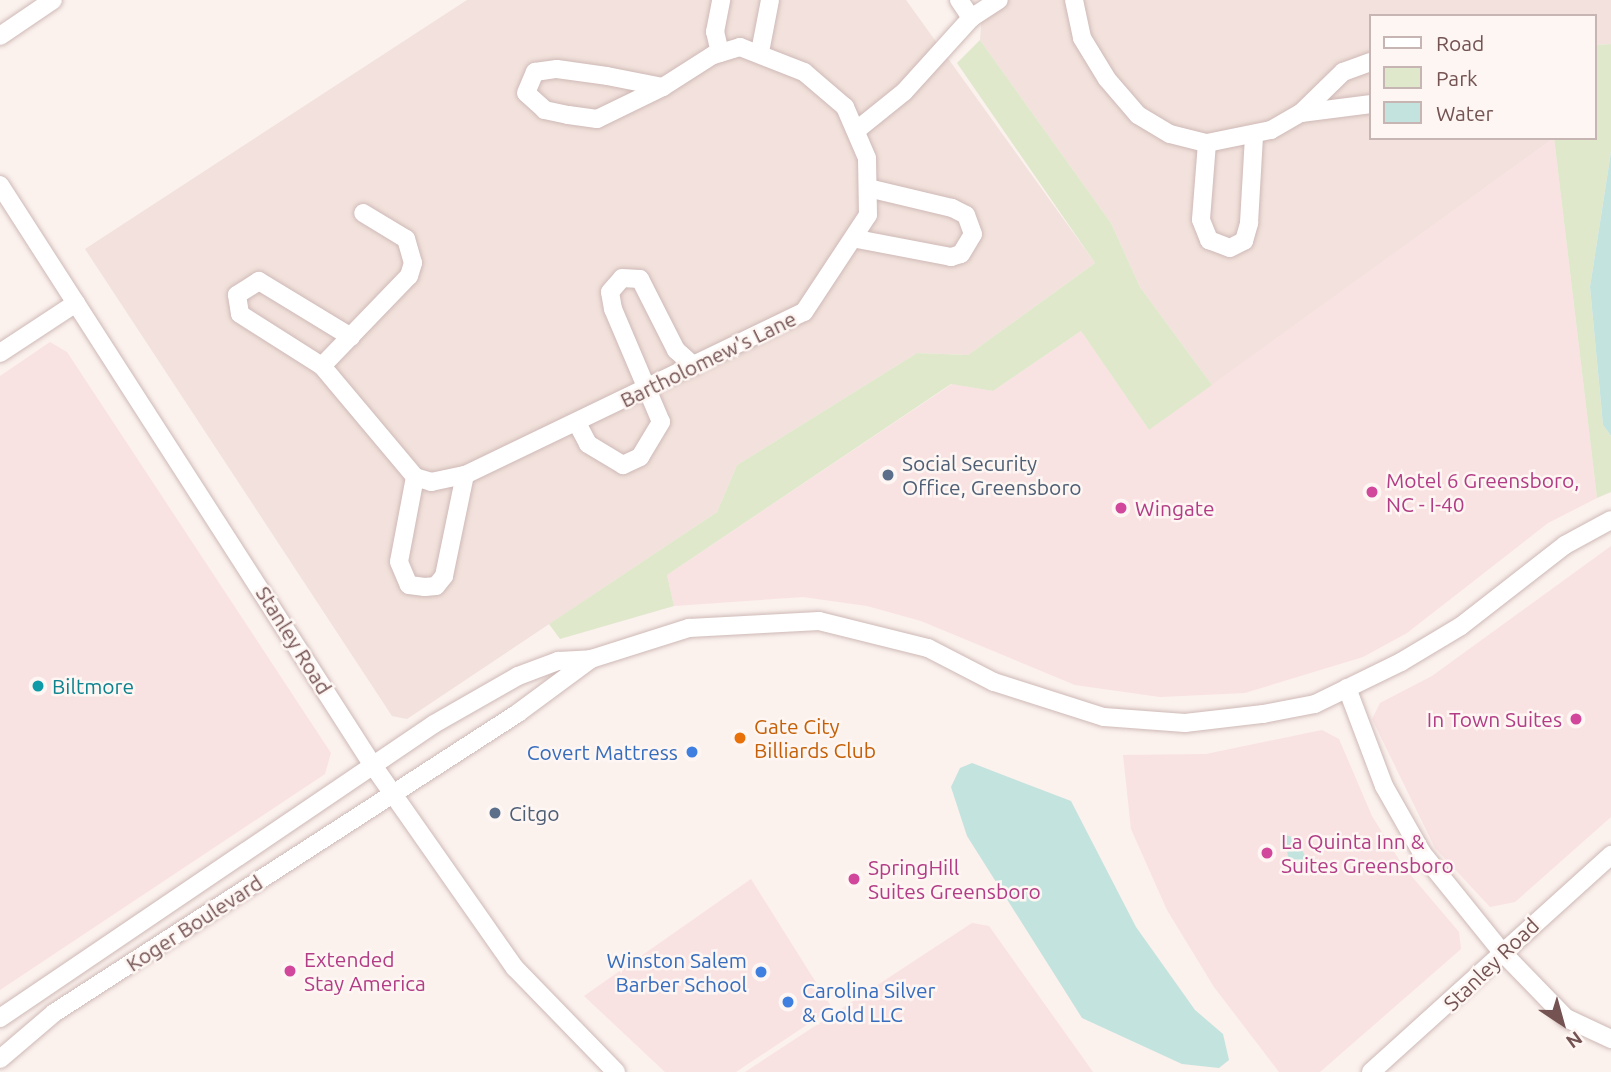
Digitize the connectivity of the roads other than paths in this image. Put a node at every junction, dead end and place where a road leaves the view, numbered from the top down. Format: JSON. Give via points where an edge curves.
{"nodes":[{"id":1,"x":53,"y":0,"type":"edge"},
{"id":2,"x":721,"y":0,"type":"edge"},
{"id":3,"x":770,"y":0,"type":"edge"},
{"id":4,"x":959,"y":0,"type":"edge"},
{"id":5,"x":999,"y":0,"type":"edge"},
{"id":6,"x":1074,"y":0,"type":"edge"},
{"id":7,"x":971,"y":18,"type":"junction"},
{"id":8,"x":0,"y":36,"type":"edge"},
{"id":9,"x":760,"y":51,"type":"junction"},
{"id":10,"x":720,"y":53,"type":"junction"},
{"id":11,"x":1370,"y":62,"type":"edge"},
{"id":12,"x":663,"y":86,"type":"junction"},
{"id":13,"x":1370,"y":104,"type":"edge"},
{"id":14,"x":1301,"y":113,"type":"junction"},
{"id":15,"x":858,"y":129,"type":"junction"},
{"id":16,"x":1254,"y":135,"type":"junction"},
{"id":17,"x":1207,"y":143,"type":"junction"},
{"id":18,"x":0,"y":185,"type":"edge"},
{"id":19,"x":872,"y":189,"type":"junction"},
{"id":20,"x":363,"y":213,"type":"dead end"},
{"id":21,"x":857,"y":239,"type":"junction"},
{"id":22,"x":76,"y":303,"type":"junction"},
{"id":23,"x":351,"y":337,"type":"junction"},
{"id":24,"x":0,"y":353,"type":"edge"},
{"id":25,"x":322,"y":366,"type":"junction"},
{"id":26,"x":694,"y":366,"type":"junction"},
{"id":27,"x":648,"y":388,"type":"junction"},
{"id":28,"x":577,"y":423,"type":"junction"},
{"id":29,"x":465,"y":475,"type":"junction"},
{"id":30,"x":415,"y":477,"type":"junction"},
{"id":31,"x":1611,"y":520,"type":"edge"},
{"id":32,"x":591,"y":659,"type":"junction"},
{"id":33,"x":1347,"y":688,"type":"junction"},
{"id":34,"x":372,"y":764,"type":"junction"},
{"id":35,"x":394,"y":794,"type":"junction"},
{"id":36,"x":1611,"y":855,"type":"edge"},
{"id":37,"x":1500,"y":951,"type":"junction"},
{"id":38,"x":0,"y":1018,"type":"edge"},
{"id":39,"x":1611,"y":1039,"type":"edge"},
{"id":40,"x":0,"y":1059,"type":"edge"},
{"id":41,"x":616,"y":1072,"type":"edge"},
{"id":42,"x":1371,"y":1072,"type":"edge"}],
"edges":[{"from":1,"to":8,"type":"street"},
{"from":2,"to":10,"type":"street","via":[[715,32]]},
{"from":3,"to":9,"type":"street"},
{"from":4,"to":7,"type":"street"},
{"from":5,"to":7,"type":"street"},
{"from":6,"to":17,"type":"street","via":[[1090,54],[1138,115],[1170,134]]},
{"from":7,"to":15,"type":"street","via":[[904,92]]},
{"from":9,"to":10,"type":"street","name":"Bartholomew's Lane","via":[[740,47]]},
{"from":9,"to":15,"type":"street","name":"Bartholomew's Lane","via":[[804,72],[845,107]]},
{"from":10,"to":12,"type":"street","name":"Bartholomew's Lane"},
{"from":11,"to":14,"type":"street","via":[[1343,72]]},
{"from":12,"to":12,"type":"street","name":"Bartholomew's Lane","via":[[557,69],[534,72],[526,93],[545,110],[597,119]]},
{"from":13,"to":14,"type":"street"},
{"from":14,"to":16,"type":"street"},
{"from":15,"to":19,"type":"street","name":"Bartholomew's Lane"},
{"from":16,"to":17,"type":"street"},
{"from":16,"to":17,"type":"street","via":[[1249,223],[1244,241],[1230,248],[1209,240],[1202,220]]},
{"from":18,"to":22,"type":"street","name":"Stanley Road"},
{"from":19,"to":21,"type":"street","name":"Bartholomew's Lane"},
{"from":19,"to":21,"type":"street","via":[[952,208],[966,215],[973,234],[961,254],[951,257]]},
{"from":20,"to":23,"type":"street","via":[[406,239],[413,263]]},
{"from":21,"to":26,"type":"street","name":"Bartholomew's Lane","via":[[804,312]]},
{"from":22,"to":24,"type":"street"},
{"from":22,"to":34,"type":"street","name":"Stanley Road"},
{"from":23,"to":25,"type":"street"},
{"from":23,"to":25,"type":"street","via":[[281,292],[248,283],[237,295],[240,314]]},
{"from":25,"to":30,"type":"street"},
{"from":26,"to":27,"type":"street","name":"Bartholomew's Lane"},
{"from":26,"to":27,"type":"street","via":[[676,350],[640,279],[622,278],[610,292],[612,309]]},
{"from":27,"to":28,"type":"street","name":"Bartholomew's Lane"},
{"from":27,"to":28,"type":"street","via":[[662,422],[640,457],[623,465],[606,458],[588,444]]},
{"from":28,"to":29,"type":"street","name":"Bartholomew's Lane"},
{"from":29,"to":30,"type":"street","name":"Bartholomew's Lane","via":[[431,482]]},
{"from":29,"to":30,"type":"street","via":[[444,576],[436,586],[425,587],[409,585],[399,562]]},
{"from":31,"to":33,"type":"street","via":[[1556,552],[1461,626]]},
{"from":32,"to":33,"type":"street","via":[[689,628],[818,621],[928,648],[994,682],[1104,717],[1185,723],[1315,704]]},
{"from":32,"to":34,"type":"street","name":"Koger Boulevard","via":[[558,661],[518,676]]},
{"from":32,"to":35,"type":"street","name":"Koger Boulevard"},
{"from":33,"to":37,"type":"street","via":[[1384,786],[1422,852]]},
{"from":34,"to":35,"type":"street","name":"Stanley Road"},
{"from":34,"to":38,"type":"street","name":"Koger Boulevard"},
{"from":35,"to":40,"type":"street","name":"Koger Boulevard","via":[[54,1013]]},
{"from":35,"to":41,"type":"street","name":"Stanley Road","via":[[515,968]]},
{"from":36,"to":37,"type":"street","name":"Stanley Road"},
{"from":37,"to":39,"type":"street","via":[[1566,1018]]},
{"from":37,"to":42,"type":"street","name":"Stanley Road"}]}
